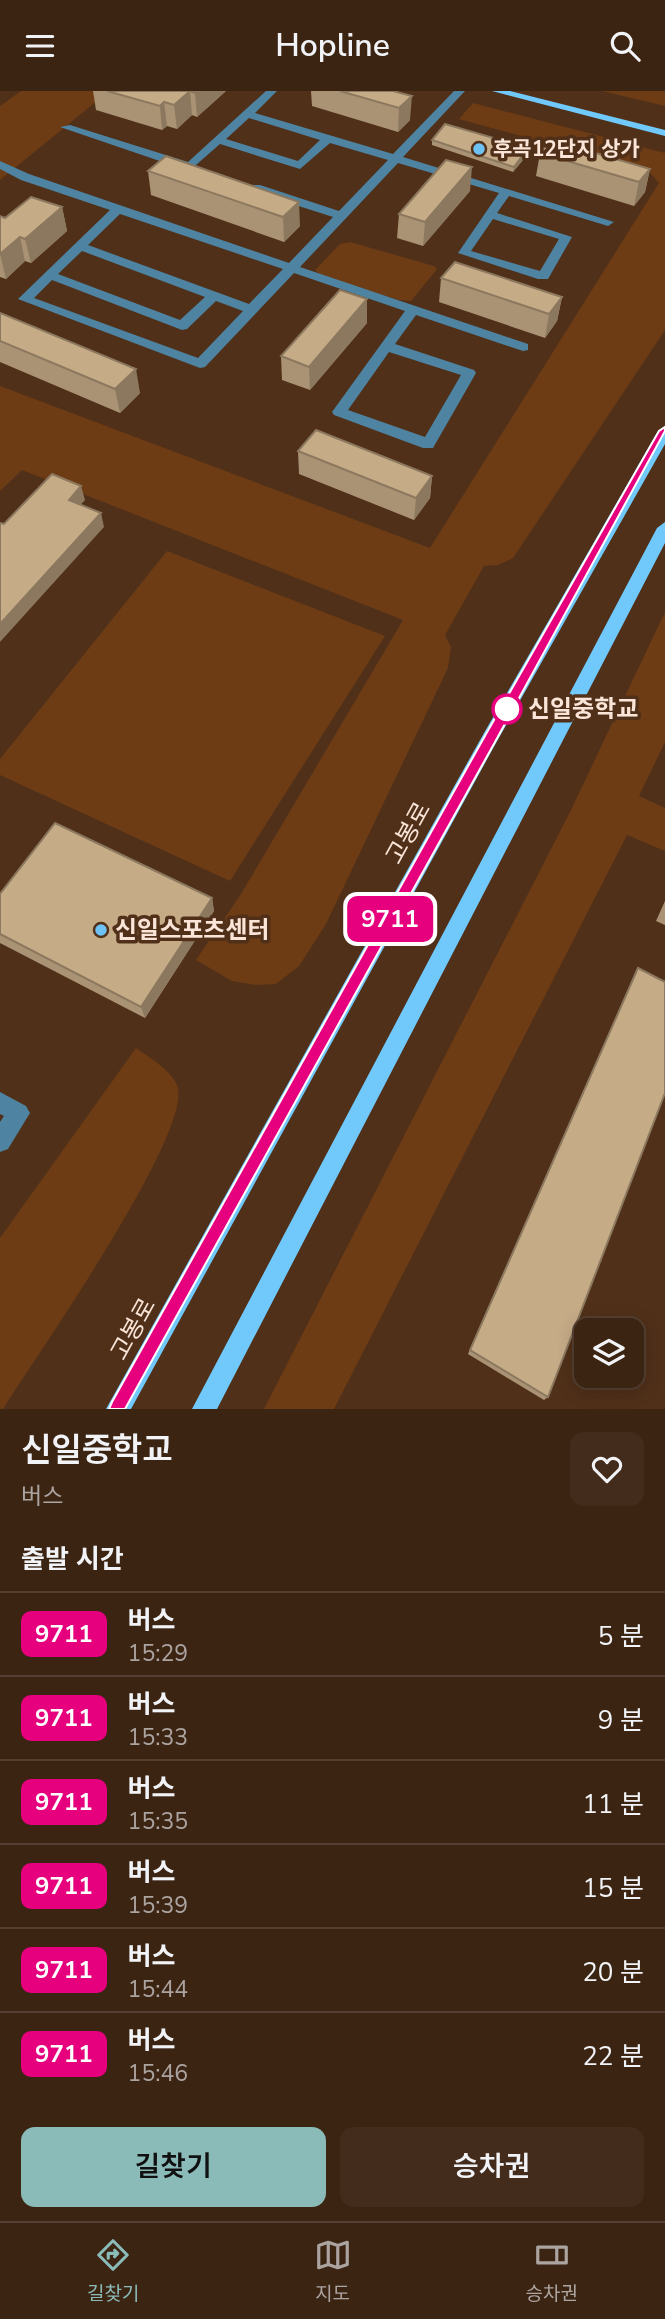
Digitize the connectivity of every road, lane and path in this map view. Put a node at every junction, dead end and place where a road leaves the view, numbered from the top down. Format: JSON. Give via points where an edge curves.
{"nodes":[{"id":1,"x":272,"y":91,"type":"edge"},
{"id":2,"x":460,"y":91,"type":"edge"},
{"id":3,"x":497,"y":91,"type":"edge"},
{"id":4,"x":545,"y":91,"type":"edge"},
{"id":5,"x":246,"y":114,"type":"junction"},
{"id":6,"x":665,"y":122,"type":"edge"},
{"id":7,"x":66,"y":127,"type":"dead end"},
{"id":8,"x":665,"y":133,"type":"edge"},
{"id":9,"x":329,"y":138,"type":"junction"},
{"id":10,"x":218,"y":140,"type":"junction"},
{"id":11,"x":396,"y":158,"type":"junction"},
{"id":12,"x":0,"y":165,"type":"edge"},
{"id":13,"x":189,"y":167,"type":"junction"},
{"id":14,"x":201,"y":171,"type":"edge"},
{"id":15,"x":239,"y":183,"type":"edge"},
{"id":16,"x":506,"y":191,"type":"junction"},
{"id":17,"x":118,"y":209,"type":"junction"},
{"id":18,"x":340,"y":215,"type":"junction"},
{"id":19,"x":491,"y":215,"type":"junction"},
{"id":20,"x":608,"y":222,"type":"dead end"},
{"id":21,"x":80,"y":246,"type":"junction"},
{"id":22,"x":288,"y":269,"type":"junction"},
{"id":23,"x":50,"y":275,"type":"junction"},
{"id":24,"x":214,"y":296,"type":"junction"},
{"id":25,"x":250,"y":309,"type":"junction"},
{"id":26,"x":413,"y":309,"type":"junction"},
{"id":27,"x":386,"y":346,"type":"junction"},
{"id":28,"x":523,"y":347,"type":"dead end"},
{"id":29,"x":665,"y":431,"type":"edge"},
{"id":30,"x":665,"y":528,"type":"edge"},
{"id":31,"x":0,"y":1102,"type":"edge"},
{"id":32,"x":0,"y":1141,"type":"edge"},
{"id":33,"x":118,"y":1409,"type":"edge"},
{"id":34,"x":204,"y":1409,"type":"edge"}],
"edges":[{"from":1,"to":5,"type":"lane"},
{"from":2,"to":11,"type":"lane"},
{"from":3,"to":8,"type":"main road"},
{"from":4,"to":6,"type":"main road"},
{"from":5,"to":9,"type":"lane"},
{"from":5,"to":10,"type":"lane"},
{"from":7,"to":13,"type":"lane"},
{"from":9,"to":10,"type":"lane","via":[[300,165]]},
{"from":9,"to":11,"type":"lane"},
{"from":10,"to":13,"type":"lane"},
{"from":11,"to":16,"type":"lane"},
{"from":11,"to":18,"type":"lane"},
{"from":12,"to":17,"type":"lane"},
{"from":13,"to":14,"type":"lane"},
{"from":15,"to":18,"type":"lane"},
{"from":16,"to":19,"type":"lane"},
{"from":16,"to":20,"type":"lane"},
{"from":17,"to":21,"type":"lane"},
{"from":17,"to":22,"type":"lane"},
{"from":18,"to":22,"type":"lane"},
{"from":19,"to":19,"type":"lane","via":[[464,253],[543,276],[566,237]]},
{"from":21,"to":23,"type":"lane"},
{"from":21,"to":24,"type":"lane"},
{"from":22,"to":25,"type":"lane"},
{"from":22,"to":26,"type":"lane"},
{"from":23,"to":24,"type":"lane","via":[[182,326]]},
{"from":23,"to":25,"type":"lane","via":[[25,299],[200,364]]},
{"from":24,"to":25,"type":"lane"},
{"from":26,"to":27,"type":"lane"},
{"from":26,"to":28,"type":"lane"},
{"from":27,"to":27,"type":"lane","via":[[339,412],[428,444],[469,373]]},
{"from":29,"to":33,"type":"main road","name":"고봉로"},
{"from":30,"to":34,"type":"main road"},
{"from":31,"to":32,"type":"lane","via":[[19,1113]]}]}
